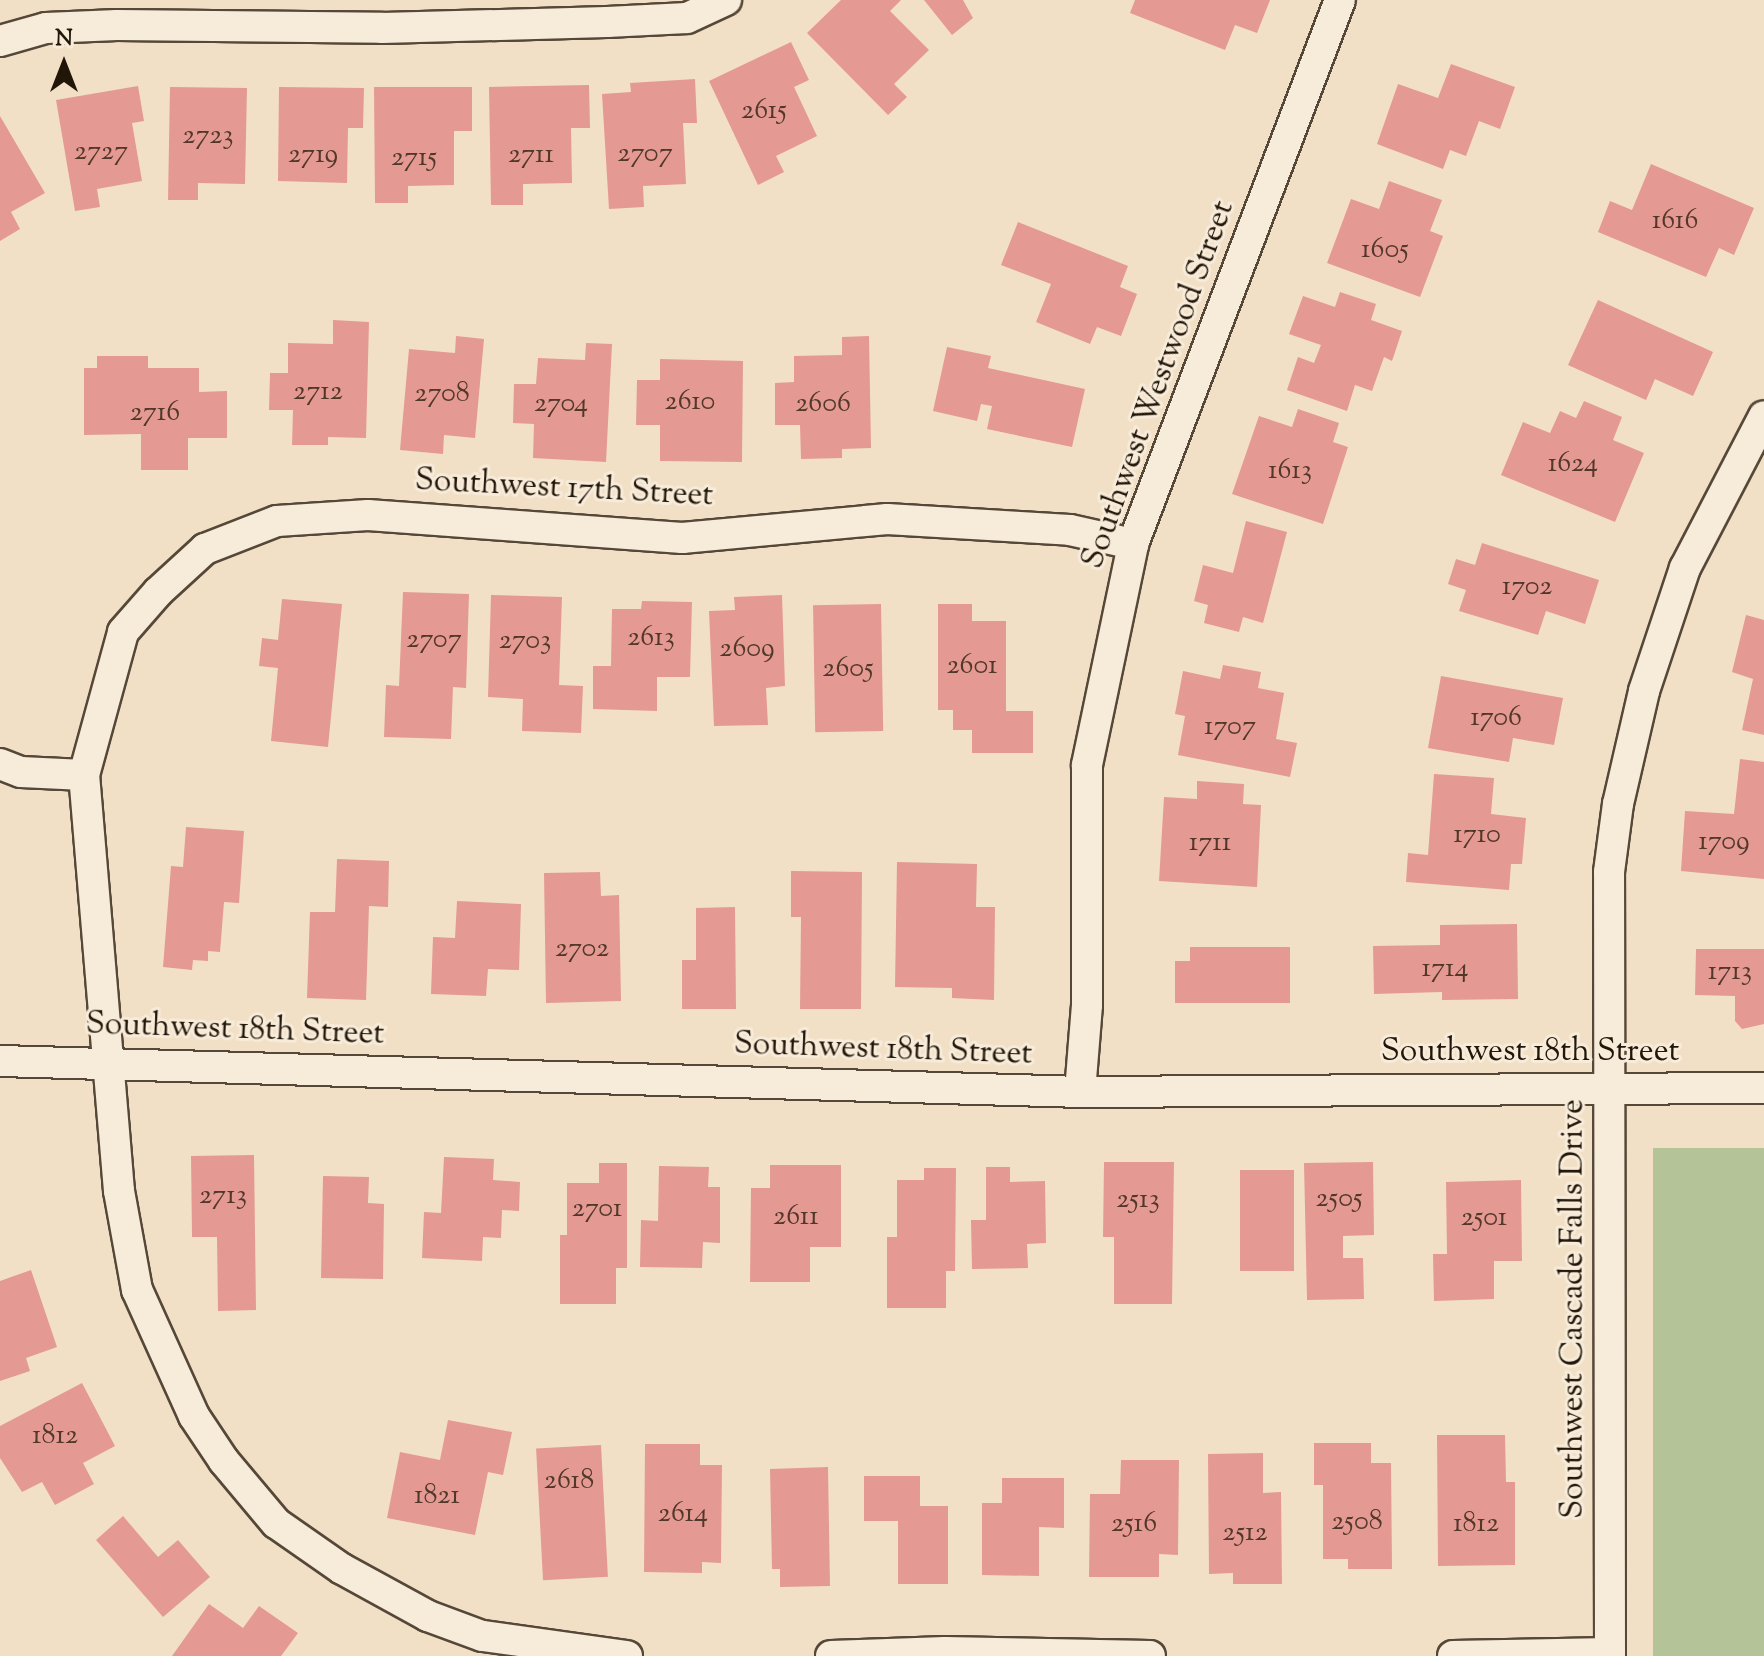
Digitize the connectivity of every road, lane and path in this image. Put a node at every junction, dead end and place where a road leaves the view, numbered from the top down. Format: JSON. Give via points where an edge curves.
{"nodes":[{"id":1,"x":726,"y":0,"type":"edge"},
{"id":2,"x":1340,"y":0,"type":"edge"},
{"id":3,"x":0,"y":41,"type":"edge"},
{"id":4,"x":1764,"y":416,"type":"edge"},
{"id":5,"x":1133,"y":544,"type":"junction"},
{"id":6,"x":0,"y":764,"type":"edge"},
{"id":7,"x":84,"y":775,"type":"junction"},
{"id":8,"x":0,"y":1061,"type":"edge"},
{"id":9,"x":112,"y":1061,"type":"junction"},
{"id":10,"x":1610,"y":1087,"type":"junction"},
{"id":11,"x":1764,"y":1088,"type":"edge"},
{"id":12,"x":1080,"y":1092,"type":"junction"},
{"id":13,"x":1610,"y":1655,"type":"edge"},
{"id":14,"x":627,"y":1656,"type":"edge"},
{"id":15,"x":831,"y":1656,"type":"edge"},
{"id":16,"x":1054,"y":1656,"type":"edge"},
{"id":17,"x":1150,"y":1656,"type":"edge"},
{"id":18,"x":1453,"y":1656,"type":"edge"}],
"edges":[{"from":1,"to":3,"type":"street","via":[[687,18],[623,22],[382,28],[117,25],[46,28]]},
{"from":2,"to":5,"type":"street","name":"Southwest Westwood Street"},
{"from":4,"to":10,"type":"street","name":"Southwest Cascade Falls Drive","via":[[1685,568],[1644,691],[1618,804],[1609,872]]},
{"from":5,"to":7,"type":"street","name":"Southwest 17th Street","via":[[1070,530],[887,519],[682,538],[368,515],[277,521],[205,549],[123,632]]},
{"from":5,"to":12,"type":"street","name":"Southwest Westwood Street","via":[[1087,765],[1087,1005]]},
{"from":6,"to":7,"type":"street","via":[[21,772]]},
{"from":7,"to":9,"type":"street"},
{"from":8,"to":9,"type":"street","name":"Southwest 18th Street"},
{"from":9,"to":12,"type":"street","name":"Southwest 18th Street"},
{"from":9,"to":14,"type":"street","via":[[125,1241],[137,1290],[194,1416],[276,1523],[342,1569],[428,1616],[482,1636],[551,1650]]},
{"from":10,"to":11,"type":"street","name":"Southwest 18th Street"},
{"from":10,"to":12,"type":"street","name":"Southwest 18th Street"},
{"from":10,"to":13,"type":"street","name":"Southwest Cascade Falls Drive"},
{"from":13,"to":18,"type":"street"},
{"from":15,"to":16,"type":"street"},
{"from":16,"to":17,"type":"street"}]}
